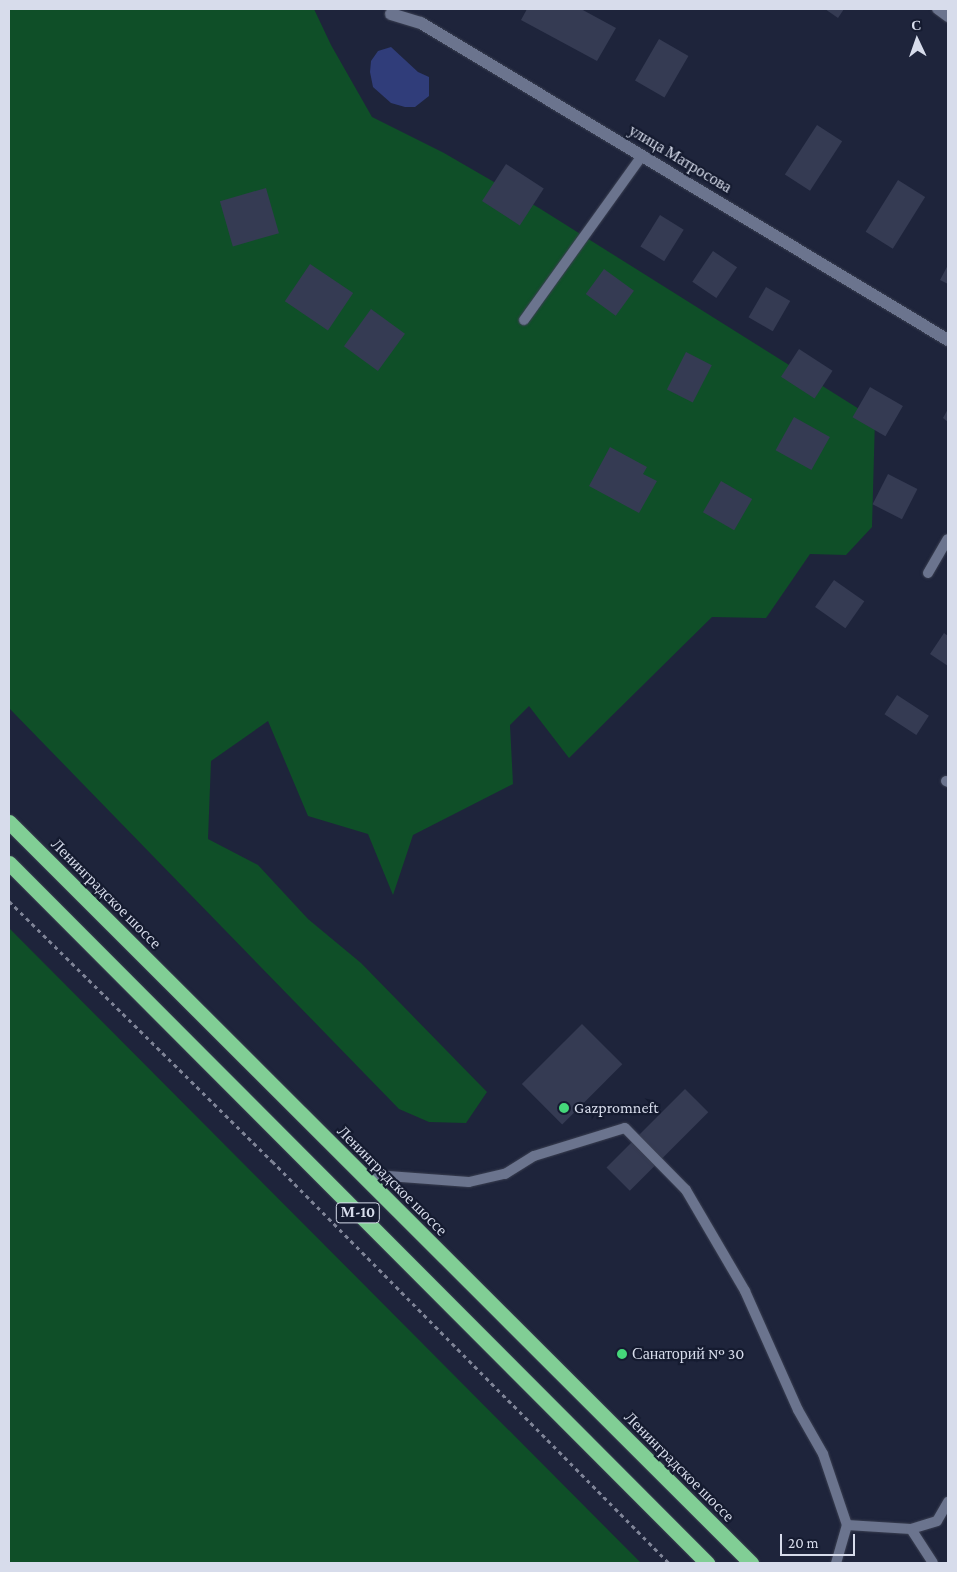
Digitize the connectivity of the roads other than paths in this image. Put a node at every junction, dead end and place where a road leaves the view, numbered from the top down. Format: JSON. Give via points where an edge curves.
{"nodes":[{"id":1,"x":937,"y":9,"type":"edge"},
{"id":2,"x":391,"y":14,"type":"dead end"},
{"id":3,"x":948,"y":17,"type":"edge"},
{"id":4,"x":642,"y":156,"type":"junction"},
{"id":5,"x":524,"y":320,"type":"dead end"},
{"id":6,"x":948,"y":340,"type":"edge"},
{"id":7,"x":948,"y":539,"type":"edge"},
{"id":8,"x":928,"y":573,"type":"dead end"},
{"id":9,"x":9,"y":822,"type":"edge"},
{"id":10,"x":9,"y":863,"type":"edge"},
{"id":11,"x":360,"y":1174,"type":"junction"},
{"id":12,"x":948,"y":1502,"type":"edge"},
{"id":13,"x":847,"y":1525,"type":"junction"},
{"id":14,"x":911,"y":1529,"type":"junction"},
{"id":15,"x":707,"y":1563,"type":"edge"},
{"id":16,"x":751,"y":1563,"type":"edge"},
{"id":17,"x":836,"y":1563,"type":"edge"},
{"id":18,"x":933,"y":1563,"type":"edge"}],
"edges":[{"from":1,"to":3,"type":"lane"},
{"from":2,"to":4,"type":"street","name":"улица Матросова","via":[[421,23]]},
{"from":4,"to":5,"type":"lane"},
{"from":4,"to":6,"type":"street","name":"улица Матросова"},
{"from":7,"to":8,"type":"lane"},
{"from":9,"to":11,"type":"highway","name":"Ленинградское шоссе","number":"М-10"},
{"from":10,"to":15,"type":"highway","number":"М-10"},
{"from":11,"to":13,"type":"lane","via":[[469,1182],[505,1174],[534,1156],[625,1128],[686,1190],[745,1291],[798,1410],[824,1454]]},
{"from":11,"to":16,"type":"highway","name":"Ленинградское шоссе","number":"М-10"},
{"from":12,"to":14,"type":"lane","via":[[937,1520]]},
{"from":13,"to":14,"type":"lane"},
{"from":13,"to":17,"type":"lane"},
{"from":14,"to":18,"type":"lane"}]}
